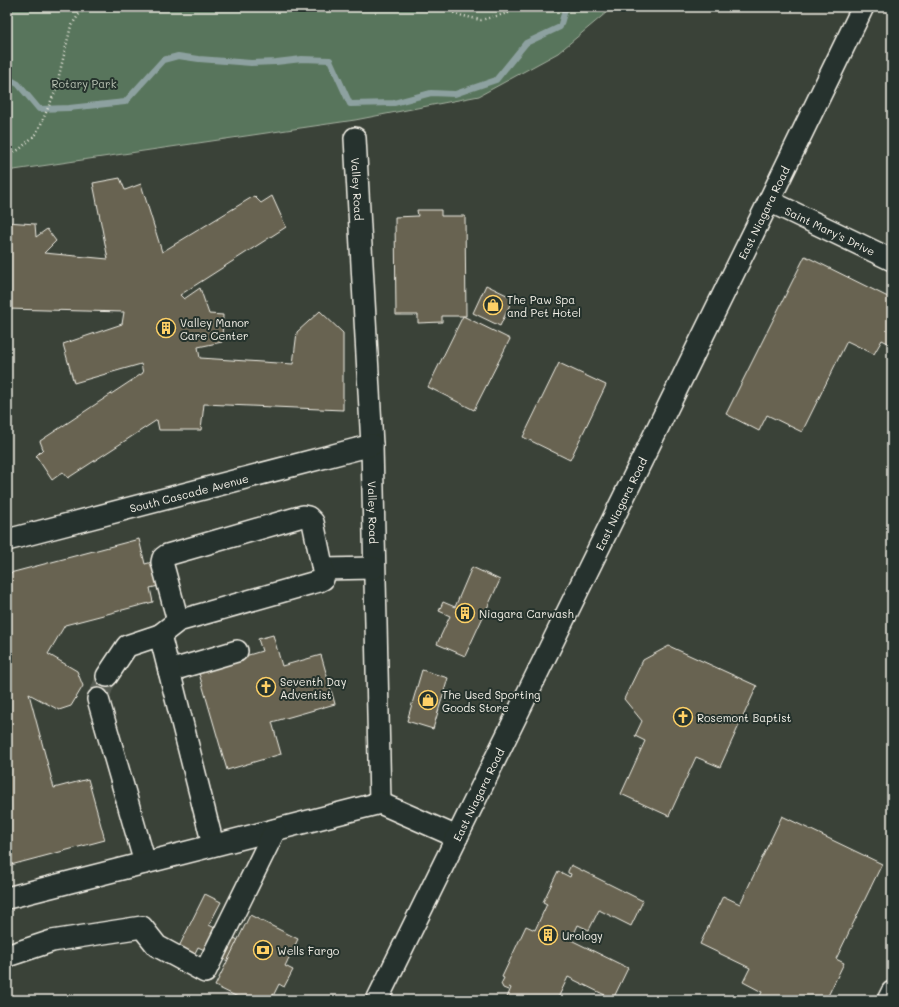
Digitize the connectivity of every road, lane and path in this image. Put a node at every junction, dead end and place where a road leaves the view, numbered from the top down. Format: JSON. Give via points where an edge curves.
{"nodes":[{"id":1,"x":88,"y":7,"type":"edge"},
{"id":2,"x":448,"y":7,"type":"edge"},
{"id":3,"x":513,"y":7,"type":"edge"},
{"id":4,"x":863,"y":7,"type":"edge"},
{"id":5,"x":355,"y":138,"type":"dead end"},
{"id":6,"x":7,"y":156,"type":"edge"},
{"id":7,"x":769,"y":202,"type":"junction"},
{"id":8,"x":892,"y":260,"type":"edge"},
{"id":9,"x":372,"y":445,"type":"junction"},
{"id":10,"x":7,"y":540,"type":"edge"},
{"id":11,"x":374,"y":568,"type":"junction"},
{"id":12,"x":322,"y":569,"type":"junction"},
{"id":13,"x":178,"y":621,"type":"junction"},
{"id":14,"x":160,"y":635,"type":"junction"},
{"id":15,"x":237,"y":651,"type":"dead end"},
{"id":16,"x":169,"y":671,"type":"junction"},
{"id":17,"x":107,"y":676,"type":"tunnel mouth"},
{"id":18,"x":98,"y":698,"type":"tunnel mouth"},
{"id":19,"x":380,"y":803,"type":"junction"},
{"id":20,"x":275,"y":830,"type":"junction"},
{"id":21,"x":457,"y":837,"type":"junction"},
{"id":22,"x":213,"y":845,"type":"junction"},
{"id":23,"x":146,"y":863,"type":"junction"},
{"id":24,"x":7,"y":898,"type":"edge"},
{"id":25,"x":7,"y":956,"type":"edge"},
{"id":26,"x":892,"y":992,"type":"edge"},
{"id":27,"x":377,"y":1000,"type":"edge"},
{"id":28,"x":888,"y":1000,"type":"edge"}],
"edges":[{"from":1,"to":6,"type":"path","via":[[71,26],[55,92],[42,124],[36,134],[20,149]]},
{"from":2,"to":3,"type":"path","via":[[455,14],[481,20],[508,13]]},
{"from":4,"to":7,"type":"street","name":"East Niagara Road"},
{"from":5,"to":9,"type":"street","name":"Valley Road"},
{"from":7,"to":8,"type":"street","name":"Saint Mary's Drive"},
{"from":7,"to":21,"type":"street","name":"East Niagara Road"},
{"from":9,"to":10,"type":"street","name":"South Cascade Avenue"},
{"from":9,"to":11,"type":"street","name":"Valley Road"},
{"from":11,"to":12,"type":"street"},
{"from":11,"to":19,"type":"street","name":"Valley Road"},
{"from":12,"to":13,"type":"street","via":[[324,575],[320,581]]},
{"from":12,"to":13,"type":"street","via":[[313,522],[302,516],[167,555],[162,562]]},
{"from":13,"to":14,"type":"street"},
{"from":14,"to":16,"type":"street"},
{"from":14,"to":17,"type":"street","via":[[127,646]]},
{"from":15,"to":16,"type":"street"},
{"from":16,"to":22,"type":"street"},
{"from":18,"to":23,"type":"street"},
{"from":19,"to":20,"type":"street"},
{"from":19,"to":21,"type":"street"},
{"from":20,"to":22,"type":"street"},
{"from":20,"to":25,"type":"street","via":[[205,972],[157,946],[142,927],[52,941]]},
{"from":21,"to":27,"type":"street","name":"East Niagara Road"},
{"from":22,"to":23,"type":"street"},
{"from":23,"to":24,"type":"street"},
{"from":26,"to":28,"type":"street"}]}
